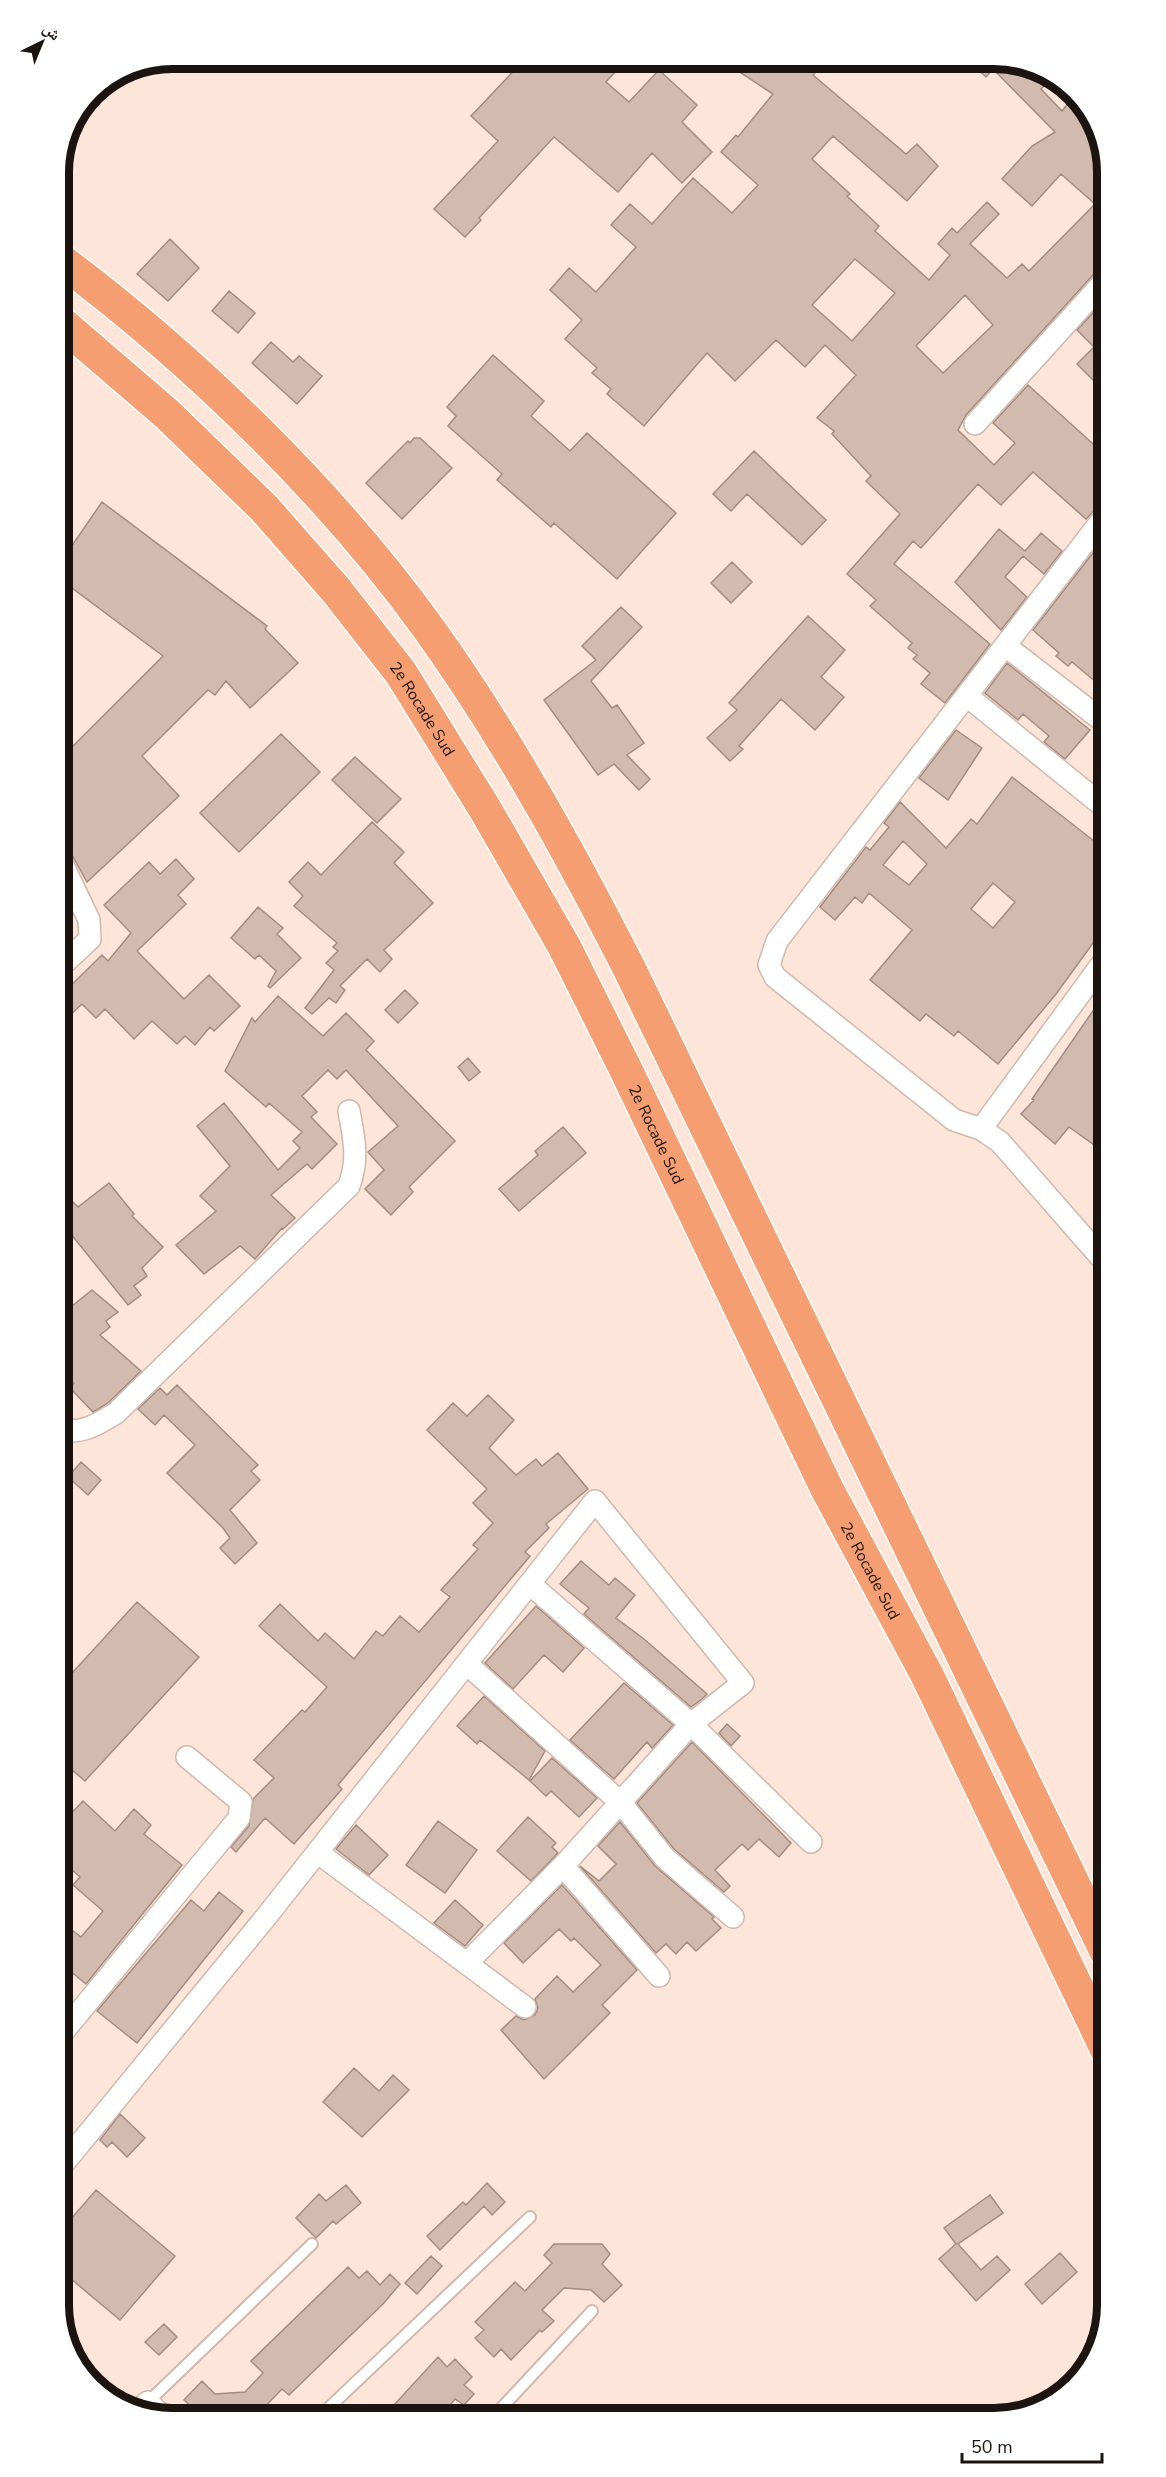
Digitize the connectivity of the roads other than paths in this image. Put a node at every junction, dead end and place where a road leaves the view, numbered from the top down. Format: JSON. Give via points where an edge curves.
{"nodes":[{"id":1,"x":69,"y":267,"type":"edge"},
{"id":2,"x":1097,"y":290,"type":"edge"},
{"id":3,"x":69,"y":330,"type":"edge"},
{"id":4,"x":975,"y":424,"type":"dead end"},
{"id":5,"x":1097,"y":527,"type":"edge"},
{"id":6,"x":1007,"y":647,"type":"junction"},
{"id":7,"x":967,"y":696,"type":"junction"},
{"id":8,"x":1097,"y":716,"type":"edge"},
{"id":9,"x":1097,"y":801,"type":"edge"},
{"id":10,"x":69,"y":878,"type":"edge"},
{"id":11,"x":69,"y":959,"type":"edge"},
{"id":12,"x":1097,"y":971,"type":"edge"},
{"id":13,"x":349,"y":1111,"type":"dead end"},
{"id":14,"x":981,"y":1129,"type":"junction"},
{"id":15,"x":1097,"y":1253,"type":"edge"},
{"id":16,"x":69,"y":1431,"type":"edge"},
{"id":17,"x":530,"y":1584,"type":"junction"},
{"id":18,"x":965,"y":1661,"type":"junction"},
{"id":19,"x":466,"y":1664,"type":"junction"},
{"id":20,"x":691,"y":1724,"type":"junction"},
{"id":21,"x":187,"y":1757,"type":"dead end"},
{"id":22,"x":621,"y":1803,"type":"junction"},
{"id":23,"x":811,"y":1842,"type":"dead end"},
{"id":24,"x":317,"y":1851,"type":"junction"},
{"id":25,"x":563,"y":1866,"type":"junction"},
{"id":26,"x":1097,"y":1886,"type":"edge"},
{"id":27,"x":733,"y":1917,"type":"dead end"},
{"id":28,"x":1097,"y":1931,"type":"edge"},
{"id":29,"x":466,"y":1963,"type":"junction"},
{"id":30,"x":659,"y":1976,"type":"dead end"},
{"id":31,"x":525,"y":2007,"type":"dead end"},
{"id":32,"x":69,"y":2025,"type":"edge"},
{"id":33,"x":1097,"y":2029,"type":"edge"},
{"id":34,"x":69,"y":2157,"type":"edge"},
{"id":35,"x":530,"y":2217,"type":"dead end"},
{"id":36,"x":312,"y":2244,"type":"dead end"},
{"id":37,"x":592,"y":2311,"type":"dead end"},
{"id":38,"x":144,"y":2405,"type":"edge"},
{"id":39,"x":328,"y":2408,"type":"edge"},
{"id":40,"x":501,"y":2408,"type":"edge"}],
"edges":[{"from":1,"to":18,"type":"highway","via":[[161,342],[297,473],[398,589],[482,708],[572,859],[628,966]]},
{"from":2,"to":4,"type":"street"},
{"from":3,"to":33,"type":"highway","name":"2e Rocade Sud","via":[[167,414],[256,500],[336,590],[400,673],[485,808],[564,946],[627,1071],[826,1489],[927,1675]]},
{"from":5,"to":6,"type":"street"},
{"from":6,"to":7,"type":"street"},
{"from":6,"to":8,"type":"street"},
{"from":7,"to":9,"type":"street"},
{"from":7,"to":14,"type":"street","via":[[777,941],[769,965],[775,977],[954,1120]]},
{"from":10,"to":11,"type":"street","via":[[89,920],[90,939]]},
{"from":12,"to":14,"type":"street"},
{"from":13,"to":16,"type":"street","via":[[356,1156],[349,1186],[116,1413],[85,1429]]},
{"from":14,"to":15,"type":"street","via":[[1000,1142]]},
{"from":17,"to":19,"type":"street"},
{"from":17,"to":20,"type":"street"},
{"from":17,"to":20,"type":"street","via":[[595,1501],[742,1683]]},
{"from":18,"to":26,"type":"highway"},
{"from":18,"to":28,"type":"highway"},
{"from":19,"to":22,"type":"street"},
{"from":19,"to":24,"type":"street"},
{"from":20,"to":22,"type":"street"},
{"from":20,"to":23,"type":"street"},
{"from":21,"to":32,"type":"street","via":[[241,1802],[239,1818]]},
{"from":22,"to":25,"type":"street"},
{"from":22,"to":27,"type":"street","via":[[665,1858]]},
{"from":24,"to":29,"type":"street"},
{"from":24,"to":34,"type":"street"},
{"from":25,"to":29,"type":"street"},
{"from":25,"to":30,"type":"street"},
{"from":29,"to":31,"type":"street"},
{"from":35,"to":39,"type":"lane"},
{"from":36,"to":38,"type":"lane"},
{"from":37,"to":40,"type":"lane"}]}
